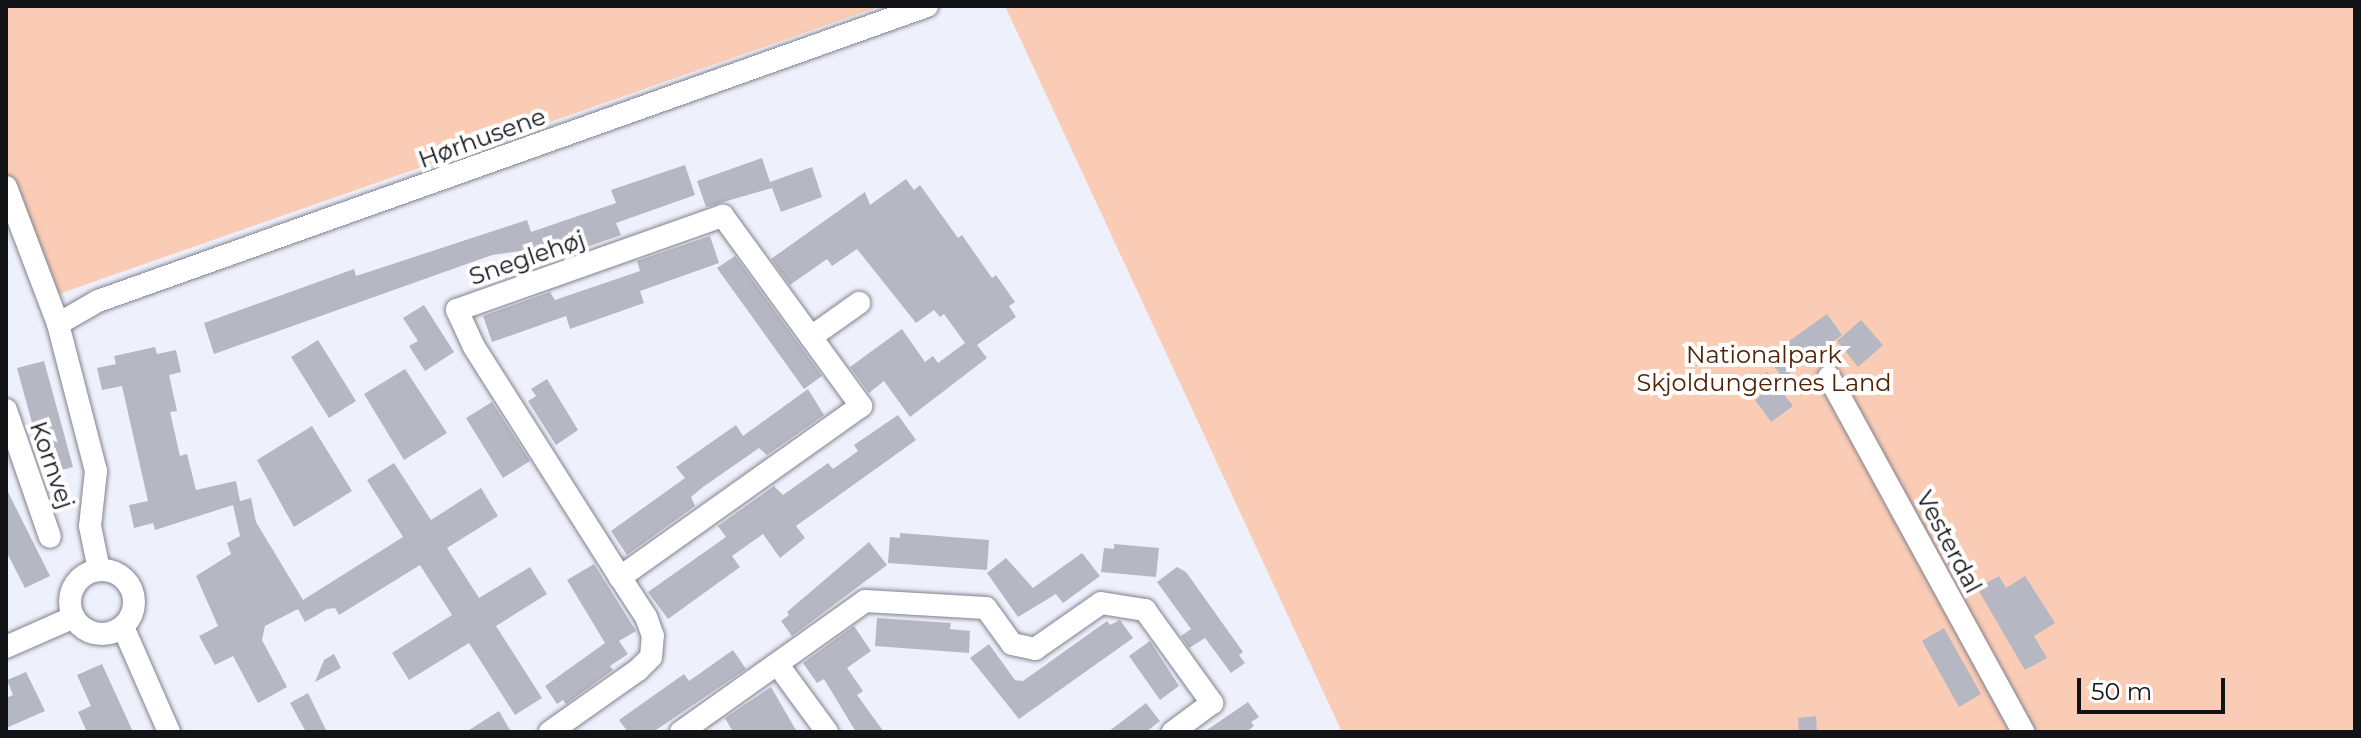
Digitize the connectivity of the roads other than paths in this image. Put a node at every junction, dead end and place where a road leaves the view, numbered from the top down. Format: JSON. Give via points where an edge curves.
{"nodes":[{"id":1,"x":927,"y":6,"type":"edge"},
{"id":2,"x":6,"y":187,"type":"edge"},
{"id":3,"x":859,"y":303,"type":"dead end"},
{"id":4,"x":58,"y":324,"type":"junction"},
{"id":5,"x":811,"y":337,"type":"junction"},
{"id":6,"x":1829,"y":377,"type":"dead end"},
{"id":7,"x":6,"y":410,"type":"edge"},
{"id":8,"x":50,"y":537,"type":"dead end"},
{"id":9,"x":99,"y":570,"type":"junction"},
{"id":10,"x":620,"y":577,"type":"junction"},
{"id":11,"x":74,"y":617,"type":"junction"},
{"id":12,"x":123,"y":627,"type":"junction"},
{"id":13,"x":6,"y":647,"type":"edge"},
{"id":14,"x":778,"y":665,"type":"junction"},
{"id":15,"x":169,"y":732,"type":"edge"},
{"id":16,"x":550,"y":732,"type":"edge"},
{"id":17,"x":681,"y":732,"type":"edge"},
{"id":18,"x":827,"y":732,"type":"edge"},
{"id":19,"x":1173,"y":732,"type":"edge"},
{"id":20,"x":2023,"y":732,"type":"edge"}],
"edges":[{"from":1,"to":4,"type":"street","name":"Hørhusene","via":[[98,301]]},
{"from":2,"to":4,"type":"street"},
{"from":3,"to":5,"type":"street"},
{"from":4,"to":9,"type":"street","via":[[96,471],[90,526]]},
{"from":5,"to":10,"type":"street","name":"Sneglehøj","via":[[861,406]]},
{"from":5,"to":10,"type":"street","name":"Sneglehøj","via":[[723,216],[457,310],[474,347]]},
{"from":6,"to":20,"type":"street","name":"Vesterdal"},
{"from":7,"to":8,"type":"street","name":"Kornvej"},
{"from":9,"to":11,"type":"street","via":[[82,577],[72,591]]},
{"from":9,"to":12,"type":"street","via":[[121,576],[134,595]]},
{"from":10,"to":16,"type":"street","name":"Sneglehøj","via":[[646,617],[653,636],[651,657]]},
{"from":11,"to":12,"type":"street","via":[[96,634]]},
{"from":11,"to":13,"type":"street"},
{"from":12,"to":15,"type":"street"},
{"from":14,"to":17,"type":"street"},
{"from":14,"to":18,"type":"street"},
{"from":14,"to":19,"type":"street","via":[[865,601],[986,608],[1012,644],[1035,649],[1101,603],[1145,610],[1212,703]]}]}
